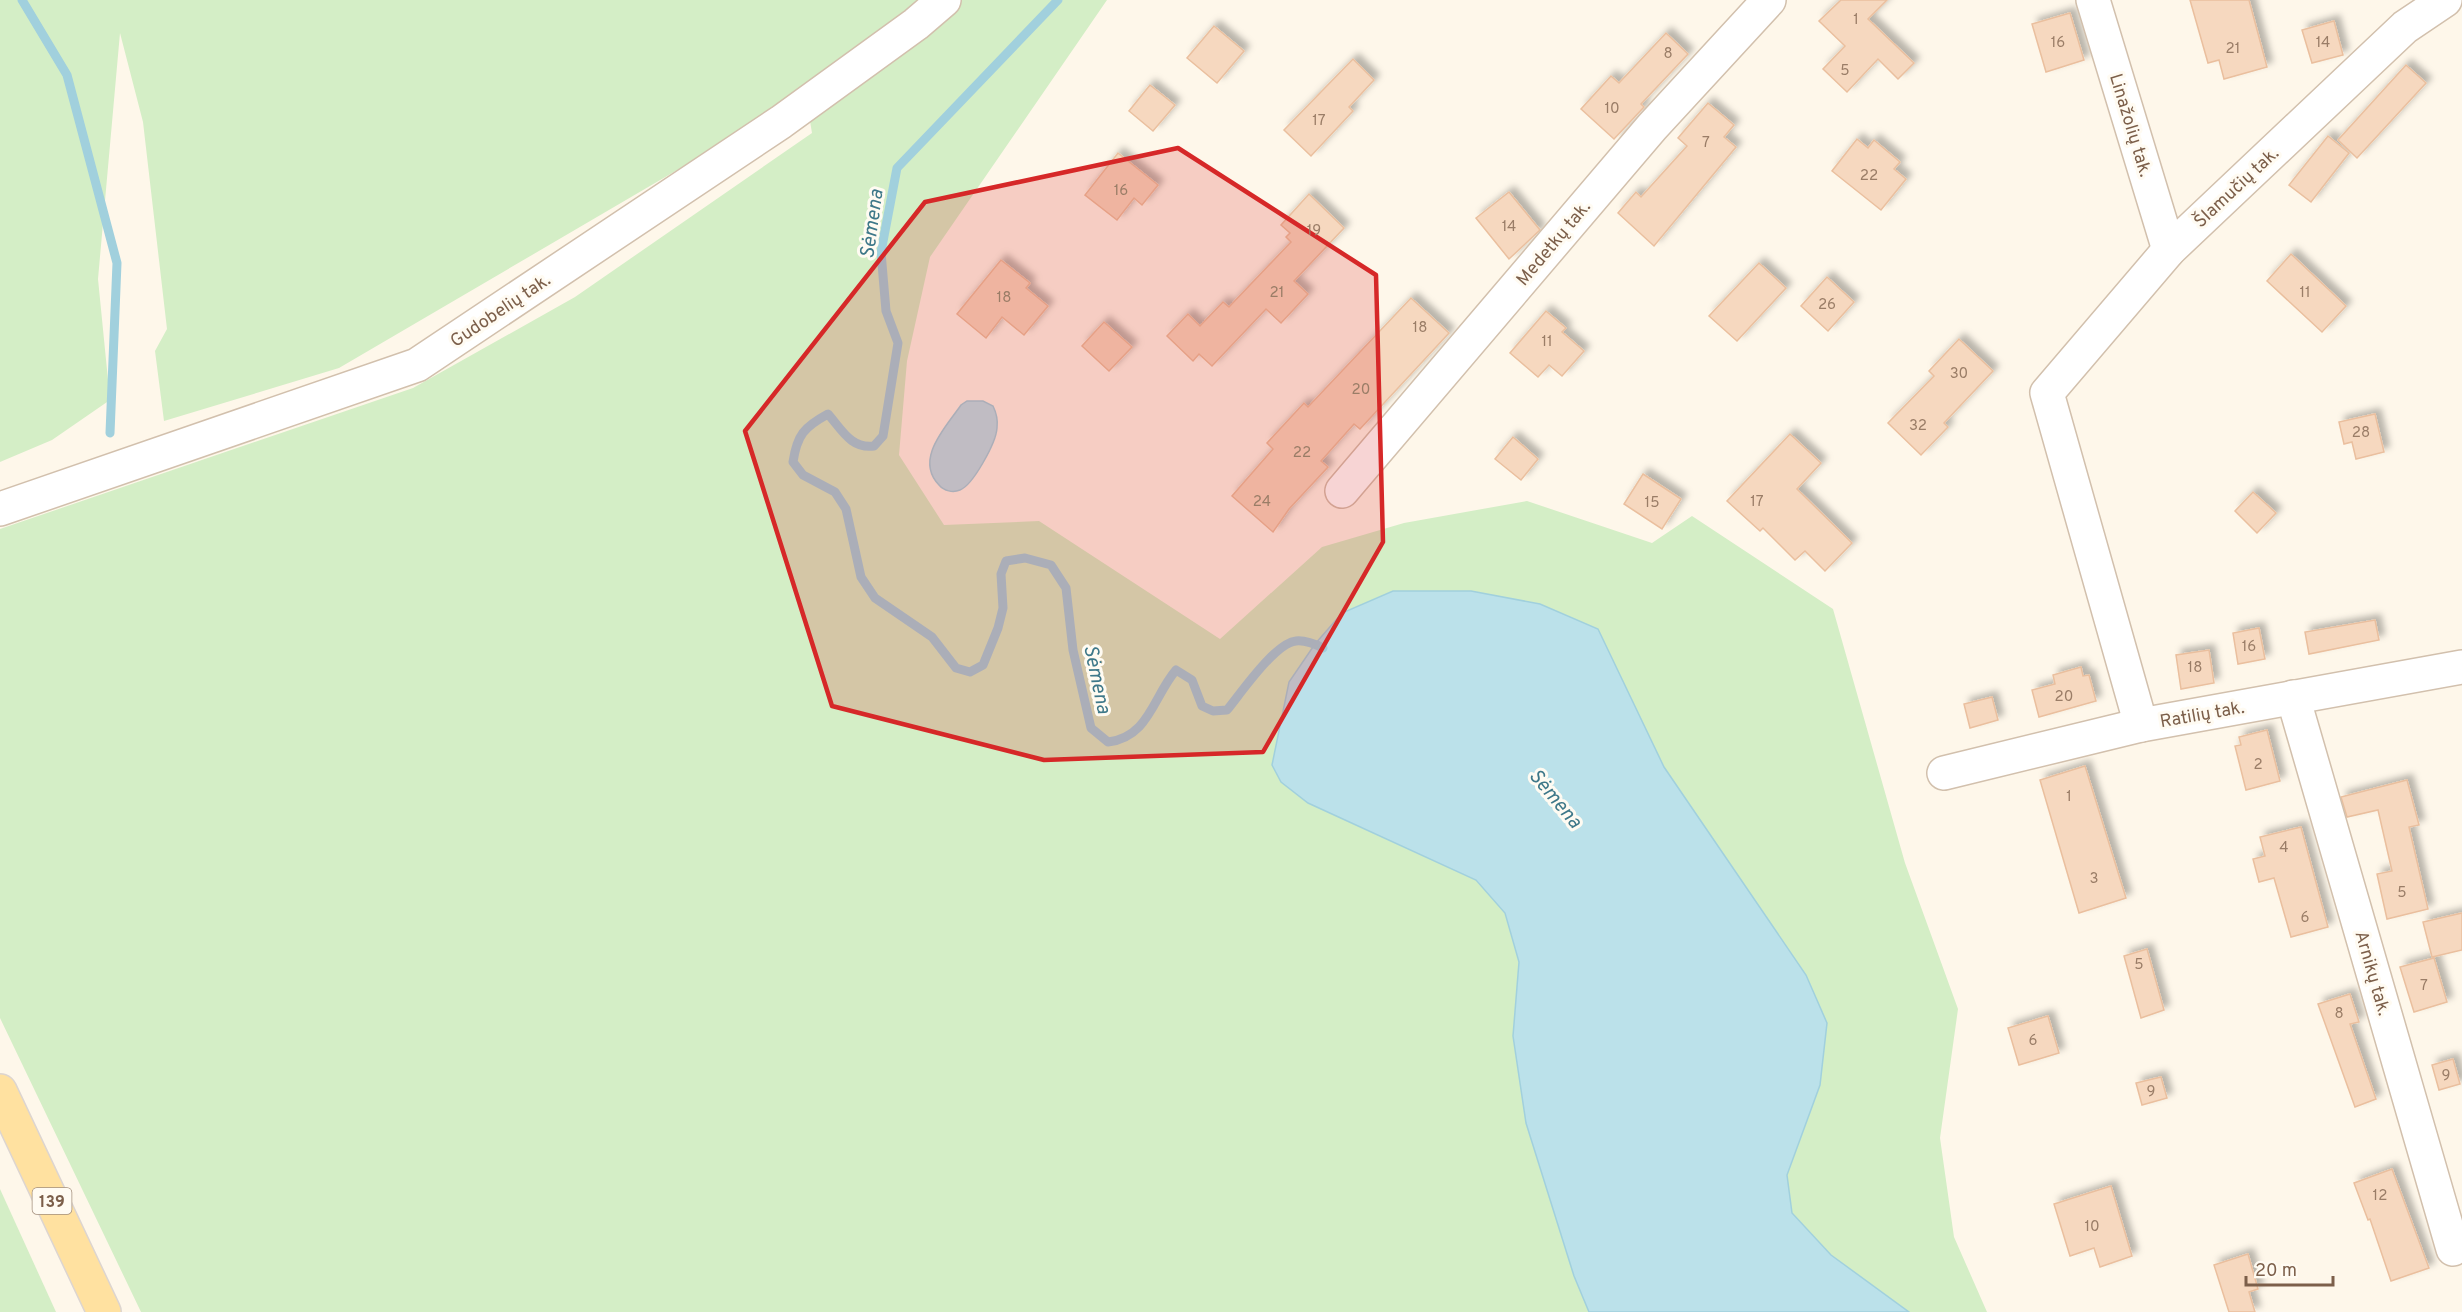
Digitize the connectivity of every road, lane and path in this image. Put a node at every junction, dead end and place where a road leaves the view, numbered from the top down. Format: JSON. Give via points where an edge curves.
{"nodes":[{"id":1,"x":944,"y":0,"type":"edge"},
{"id":2,"x":1769,"y":0,"type":"edge"},
{"id":3,"x":2093,"y":0,"type":"edge"},
{"id":4,"x":2445,"y":0,"type":"edge"},
{"id":5,"x":2169,"y":250,"type":"junction"},
{"id":6,"x":1342,"y":491,"type":"dead end"},
{"id":7,"x":0,"y":509,"type":"edge"},
{"id":8,"x":2462,"y":667,"type":"edge"},
{"id":9,"x":2293,"y":697,"type":"junction"},
{"id":10,"x":2141,"y":725,"type":"junction"},
{"id":11,"x":1944,"y":773,"type":"dead end"},
{"id":12,"x":0,"y":1091,"type":"edge"},
{"id":13,"x":2453,"y":1249,"type":"dead end"},
{"id":14,"x":104,"y":1312,"type":"edge"}],
"edges":[{"from":1,"to":7,"type":"street","name":"Gudobelių tak.","via":[[781,123],[417,365]]},
{"from":2,"to":6,"type":"street","name":"Medetkų tak.","via":[[1652,127]]},
{"from":3,"to":5,"type":"street","name":"Linažolių tak."},
{"from":4,"to":5,"type":"street","name":"Šlamučių tak.","via":[[2405,27]]},
{"from":5,"to":10,"type":"street","name":"Šlamučių tak.","via":[[2047,393]]},
{"from":8,"to":9,"type":"street","name":"Ratilių tak."},
{"from":9,"to":10,"type":"street","name":"Ratilių tak."},
{"from":9,"to":13,"type":"street","name":"Arnikų tak."},
{"from":10,"to":11,"type":"street","name":"Ratilių tak."},
{"from":12,"to":14,"type":"main road","number":"139"}]}
